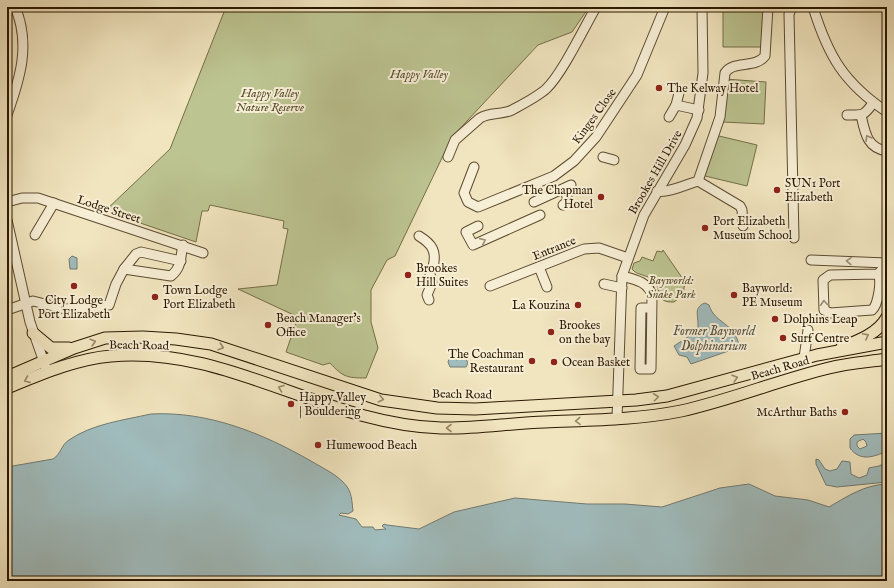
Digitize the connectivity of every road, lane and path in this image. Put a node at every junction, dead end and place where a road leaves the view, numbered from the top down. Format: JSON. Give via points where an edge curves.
{"nodes":[{"id":1,"x":15,"y":7,"type":"edge"},
{"id":2,"x":596,"y":7,"type":"edge"},
{"id":3,"x":665,"y":7,"type":"edge"},
{"id":4,"x":702,"y":7,"type":"edge"},
{"id":5,"x":768,"y":7,"type":"edge"},
{"id":6,"x":792,"y":7,"type":"edge"},
{"id":7,"x":813,"y":7,"type":"edge"},
{"id":8,"x":679,"y":93,"type":"dead end"},
{"id":9,"x":873,"y":103,"type":"junction"},
{"id":10,"x":676,"y":105,"type":"junction"},
{"id":11,"x":699,"y":110,"type":"junction"},
{"id":12,"x":887,"y":112,"type":"edge"},
{"id":13,"x":7,"y":115,"type":"edge"},
{"id":14,"x":847,"y":115,"type":"dead end"},
{"id":15,"x":861,"y":115,"type":"junction"},
{"id":16,"x":669,"y":117,"type":"dead end"},
{"id":17,"x":887,"y":152,"type":"edge"},
{"id":18,"x":448,"y":157,"type":"dead end"},
{"id":19,"x":603,"y":157,"type":"dead end"},
{"id":20,"x":614,"y":160,"type":"dead end"},
{"id":21,"x":474,"y":167,"type":"dead end"},
{"id":22,"x":698,"y":181,"type":"junction"},
{"id":23,"x":657,"y":191,"type":"junction"},
{"id":24,"x":7,"y":202,"type":"edge"},
{"id":25,"x":534,"y":202,"type":"dead end"},
{"id":26,"x":54,"y":203,"type":"junction"},
{"id":27,"x":562,"y":205,"type":"dead end"},
{"id":28,"x":540,"y":216,"type":"dead end"},
{"id":29,"x":7,"y":220,"type":"edge"},
{"id":30,"x":478,"y":226,"type":"dead end"},
{"id":31,"x":743,"y":226,"type":"dead end"},
{"id":32,"x":35,"y":235,"type":"dead end"},
{"id":33,"x":419,"y":236,"type":"dead end"},
{"id":34,"x":794,"y":238,"type":"dead end"},
{"id":35,"x":183,"y":245,"type":"junction"},
{"id":36,"x":203,"y":253,"type":"dead end"},
{"id":37,"x":628,"y":258,"type":"junction"},
{"id":38,"x":811,"y":260,"type":"dead end"},
{"id":39,"x":181,"y":261,"type":"junction"},
{"id":40,"x":887,"y":264,"type":"edge"},
{"id":41,"x":539,"y":267,"type":"junction"},
{"id":42,"x":124,"y":269,"type":"junction"},
{"id":43,"x":878,"y":274,"type":"junction"},
{"id":44,"x":622,"y":276,"type":"junction"},
{"id":45,"x":604,"y":284,"type":"dead end"},
{"id":46,"x":490,"y":286,"type":"dead end"},
{"id":47,"x":548,"y":287,"type":"dead end"},
{"id":48,"x":622,"y":288,"type":"junction"},
{"id":49,"x":429,"y":300,"type":"dead end"},
{"id":50,"x":25,"y":302,"type":"junction"},
{"id":51,"x":652,"y":308,"type":"junction"},
{"id":52,"x":7,"y":310,"type":"edge"},
{"id":53,"x":887,"y":317,"type":"edge"},
{"id":54,"x":808,"y":330,"type":"dead end"},
{"id":55,"x":33,"y":333,"type":"junction"},
{"id":56,"x":887,"y":342,"type":"edge"},
{"id":57,"x":74,"y":348,"type":"junction"},
{"id":58,"x":816,"y":355,"type":"junction"},
{"id":59,"x":804,"y":358,"type":"junction"},
{"id":60,"x":887,"y":359,"type":"edge"},
{"id":61,"x":43,"y":361,"type":"junction"},
{"id":62,"x":778,"y":366,"type":"junction"},
{"id":63,"x":47,"y":372,"type":"junction"},
{"id":64,"x":7,"y":377,"type":"edge"},
{"id":65,"x":783,"y":380,"type":"junction"},
{"id":66,"x":7,"y":388,"type":"edge"},
{"id":67,"x":617,"y":400,"type":"junction"},
{"id":68,"x":617,"y":419,"type":"junction"}],
"edges":[{"from":1,"to":13,"type":"street","via":[[23,29],[24,54],[18,84]]},
{"from":2,"to":18,"type":"street","via":[[546,89],[512,110],[480,118],[455,140]]},
{"from":3,"to":21,"type":"street","name":"Kinges Close","via":[[644,61],[629,88],[596,137],[566,168],[545,180],[478,207],[468,202],[464,193]]},
{"from":4,"to":11,"type":"street","name":"Brookes Hill Drive","via":[[703,73]]},
{"from":5,"to":22,"type":"street","via":[[765,56],[758,62],[730,68],[725,73],[720,117],[713,131]]},
{"from":6,"to":34,"type":"street","via":[[789,14]]},
{"from":7,"to":9,"type":"street","via":[[820,30],[837,65],[854,86]]},
{"from":8,"to":10,"type":"street"},
{"from":9,"to":12,"type":"street"},
{"from":9,"to":15,"type":"street"},
{"from":10,"to":11,"type":"street"},
{"from":10,"to":16,"type":"street"},
{"from":11,"to":23,"type":"street","name":"Brookes Hill Drive","via":[[693,130]]},
{"from":14,"to":15,"type":"street"},
{"from":17,"to":15,"type":"street","one_way":true,"via":[[870,143],[865,135]]},
{"from":19,"to":20,"type":"street"},
{"from":22,"to":23,"type":"street","via":[[664,192]]},
{"from":22,"to":31,"type":"street","via":[[740,206]]},
{"from":23,"to":37,"type":"street","name":"Brookes Hill Drive","via":[[638,227]]},
{"from":24,"to":26,"type":"street","name":"Lodge Street","via":[[30,197]]},
{"from":25,"to":27,"type":"street","via":[[568,187],[568,202]]},
{"from":26,"to":32,"type":"street"},
{"from":26,"to":35,"type":"street","name":"Lodge Street"},
{"from":30,"to":28,"type":"street","one_way":true,"via":[[466,232],[473,245]]},
{"from":29,"to":50,"type":"street"},
{"from":33,"to":49,"type":"street","via":[[430,242],[433,248],[435,261],[427,296]]},
{"from":35,"to":36,"type":"street","name":"Lodge Street"},
{"from":35,"to":39,"type":"street"},
{"from":37,"to":41,"type":"street","name":"Entrance","via":[[609,250],[584,249]]},
{"from":37,"to":44,"type":"street","name":"Brookes Hill Drive"},
{"from":40,"to":38,"type":"street","one_way":true},
{"from":39,"to":42,"type":"street","via":[[141,252],[136,254]]},
{"from":39,"to":42,"type":"street","via":[[177,270],[167,277]]},
{"from":40,"to":43,"type":"street"},
{"from":41,"to":46,"type":"street","name":"Entrance"},
{"from":41,"to":47,"type":"street"},
{"from":42,"to":50,"type":"street","via":[[116,284],[110,305],[65,308],[40,302]]},
{"from":43,"to":43,"type":"street","one_way":true,"via":[[880,278],[875,307],[872,310],[830,313],[824,310],[824,278],[830,275]]},
{"from":44,"to":48,"type":"street","name":"Brookes Hill Drive"},
{"from":44,"to":51,"type":"street","via":[[648,287],[652,293]]},
{"from":45,"to":48,"type":"street"},
{"from":48,"to":67,"type":"street","name":"Brookes Hill Drive"},
{"from":50,"to":52,"type":"street"},
{"from":50,"to":55,"type":"street"},
{"from":51,"to":51,"type":"street","via":[[651,369],[640,369],[641,308]]},
{"from":58,"to":53,"type":"main road","one_way":true,"via":[[870,334]]},
{"from":54,"to":59,"type":"street"},
{"from":55,"to":57,"type":"main road","via":[[51,348]]},
{"from":55,"to":61,"type":"street"},
{"from":56,"to":58,"type":"main road","name":"Beach Road"},
{"from":57,"to":61,"type":"main road","name":"Beach Road"},
{"from":57,"to":67,"type":"main road","name":"Beach Road","one_way":true,"via":[[105,338],[176,338],[211,344],[381,400],[437,408],[475,409]]},
{"from":58,"to":59,"type":"main road","name":"Beach Road"},
{"from":59,"to":62,"type":"main road","name":"Beach Road"},
{"from":60,"to":65,"type":"main road","name":"Beach Road","via":[[830,367]]},
{"from":61,"to":63,"type":"street"},
{"from":61,"to":64,"type":"main road","name":"Beach Road"},
{"from":62,"to":65,"type":"main road"},
{"from":67,"to":62,"type":"main road","name":"Beach Road","one_way":true,"via":[[682,393]]},
{"from":63,"to":66,"type":"main road","name":"Beach Road","one_way":true},
{"from":68,"to":63,"type":"main road","name":"Beach Road","one_way":true,"via":[[461,428],[425,427],[366,417],[206,364],[137,355],[109,356]]},
{"from":65,"to":68,"type":"main road","name":"Beach Road","via":[[694,408]]},
{"from":67,"to":68,"type":"street","name":"Brookes Hill Drive"}]}
